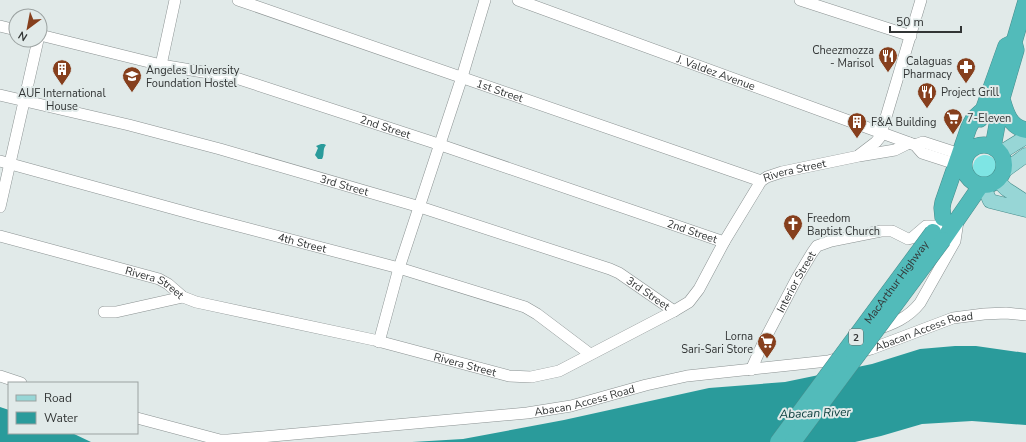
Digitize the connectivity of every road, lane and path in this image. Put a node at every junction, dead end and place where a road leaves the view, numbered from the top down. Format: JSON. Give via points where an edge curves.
{"nodes":[{"id":1,"x":175,"y":0,"type":"edge"},
{"id":2,"x":238,"y":0,"type":"edge"},
{"id":3,"x":485,"y":0,"type":"edge"},
{"id":4,"x":518,"y":0,"type":"edge"},
{"id":5,"x":800,"y":0,"type":"edge"},
{"id":6,"x":921,"y":0,"type":"edge"},
{"id":7,"x":1026,"y":1,"type":"edge"},
{"id":8,"x":911,"y":36,"type":"junction"},
{"id":9,"x":48,"y":37,"type":"edge"},
{"id":10,"x":1014,"y":42,"type":"junction"},
{"id":11,"x":36,"y":48,"type":"edge"},
{"id":12,"x":161,"y":65,"type":"junction"},
{"id":13,"x":462,"y":77,"type":"junction"},
{"id":14,"x":0,"y":95,"type":"edge"},
{"id":15,"x":1002,"y":98,"type":"junction"},
{"id":16,"x":24,"y":101,"type":"junction"},
{"id":17,"x":1026,"y":130,"type":"edge"},
{"id":18,"x":882,"y":133,"type":"junction"},
{"id":19,"x":1026,"y":137,"type":"edge"},
{"id":20,"x":912,"y":144,"type":"junction"},
{"id":21,"x":440,"y":145,"type":"junction"},
{"id":22,"x":997,"y":150,"type":"junction"},
{"id":23,"x":1026,"y":155,"type":"edge"},
{"id":24,"x":859,"y":156,"type":"junction"},
{"id":25,"x":963,"y":161,"type":"junction"},
{"id":26,"x":5,"y":162,"type":"edge"},
{"id":27,"x":761,"y":181,"type":"junction"},
{"id":28,"x":991,"y":181,"type":"junction"},
{"id":29,"x":1026,"y":202,"type":"edge"},
{"id":30,"x":0,"y":207,"type":"edge"},
{"id":31,"x":420,"y":207,"type":"junction"},
{"id":32,"x":1026,"y":210,"type":"edge"},
{"id":33,"x":958,"y":218,"type":"junction"},
{"id":34,"x":939,"y":229,"type":"junction"},
{"id":35,"x":0,"y":236,"type":"edge"},
{"id":36,"x":724,"y":242,"type":"junction"},
{"id":37,"x":399,"y":268,"type":"junction"},
{"id":38,"x":183,"y":297,"type":"junction"},
{"id":39,"x":674,"y":311,"type":"junction"},
{"id":40,"x":104,"y":312,"type":"dead end"},
{"id":41,"x":1026,"y":314,"type":"edge"},
{"id":42,"x":871,"y":332,"type":"junction"},
{"id":43,"x":379,"y":342,"type":"junction"},
{"id":44,"x":871,"y":350,"type":"junction"},
{"id":45,"x":590,"y":354,"type":"junction"},
{"id":46,"x":828,"y":361,"type":"junction"},
{"id":47,"x":751,"y":370,"type":"junction"},
{"id":48,"x":0,"y":376,"type":"edge"},
{"id":49,"x":18,"y":382,"type":"edge"},
{"id":50,"x":138,"y":418,"type":"edge"},
{"id":51,"x":778,"y":442,"type":"edge"},
{"id":52,"x":793,"y":442,"type":"edge"}],
"edges":[{"from":1,"to":12,"type":"street"},
{"from":2,"to":13,"type":"street","name":"1st Street"},
{"from":3,"to":13,"type":"street"},
{"from":4,"to":18,"type":"street","name":"J. Valdez Avenue"},
{"from":5,"to":8,"type":"street"},
{"from":6,"to":8,"type":"street"},
{"from":7,"to":10,"type":"highway","name":"MacArthur Highway","number":"2"},
{"from":8,"to":18,"type":"street"},
{"from":9,"to":12,"type":"street","name":"2nd Street"},
{"from":10,"to":15,"type":"highway","name":"MacArthur Highway","number":"2","via":[[1016,50]]},
{"from":10,"to":25,"type":"highway","name":"MacArthur Highway","number":"2","via":[[1006,46]]},
{"from":11,"to":16,"type":"street"},
{"from":12,"to":21,"type":"street","name":"2nd Street","via":[[233,77]]},
{"from":13,"to":21,"type":"street"},
{"from":13,"to":27,"type":"street","name":"1st Street"},
{"from":14,"to":16,"type":"street","name":"3rd Street"},
{"from":15,"to":17,"type":"highway","via":[[1012,124]]},
{"from":15,"to":22,"type":"highway","name":"MacArthur Highway","number":"2"},
{"from":16,"to":26,"type":"street"},
{"from":16,"to":31,"type":"street","name":"3rd Street","via":[[220,148]]},
{"from":18,"to":20,"type":"street","name":"J. Valdez Avenue"},
{"from":18,"to":24,"type":"street","name":"Rivera Street","via":[[876,142]]},
{"from":19,"to":22,"type":"main road"},
{"from":20,"to":24,"type":"street","name":"Rivera Street","via":[[895,150]]},
{"from":20,"to":25,"type":"street","name":"J. Valdez Avenue","via":[[923,142]]},
{"from":21,"to":31,"type":"street"},
{"from":21,"to":36,"type":"street","name":"2nd Street"},
{"from":22,"to":25,"type":"highway","via":[[987,144],[981,144],[975,146]]},
{"from":22,"to":28,"type":"highway","number":"2","via":[[1004,162]]},
{"from":23,"to":28,"type":"main road"},
{"from":24,"to":27,"type":"street","name":"Rivera Street","via":[[782,172]]},
{"from":25,"to":28,"type":"highway","via":[[970,180]]},
{"from":25,"to":34,"type":"highway","name":"MacArthur Highway","number":"2"},
{"from":26,"to":30,"type":"street"},
{"from":26,"to":37,"type":"street","name":"4th Street"},
{"from":27,"to":36,"type":"street","name":"Rivera Street"},
{"from":28,"to":29,"type":"main road"},
{"from":28,"to":32,"type":"main road","via":[[990,201]]},
{"from":28,"to":33,"type":"highway","name":"MacArthur Highway","number":"2"},
{"from":31,"to":37,"type":"street"},
{"from":31,"to":39,"type":"street","name":"3rd Street","via":[[610,269]]},
{"from":33,"to":34,"type":"highway","name":"MacArthur Highway","number":"2"},
{"from":33,"to":42,"type":"street","via":[[955,241],[914,310],[898,322]]},
{"from":34,"to":47,"type":"street","name":"Interior Street","via":[[926,226],[912,238],[892,231],[881,231],[817,246],[794,284]]},
{"from":34,"to":51,"type":"highway","name":"MacArthur Highway","number":"2","bridge":true},
{"from":34,"to":52,"type":"highway","name":"MacArthur Highway","number":"2","bridge":true},
{"from":35,"to":38,"type":"street","name":"Rivera Street","via":[[159,279]]},
{"from":36,"to":39,"type":"street","name":"Rivera Street","via":[[699,289],[688,302]]},
{"from":37,"to":43,"type":"street"},
{"from":37,"to":45,"type":"street","name":"4th Street","via":[[531,310]]},
{"from":38,"to":40,"type":"street","via":[[116,312]]},
{"from":38,"to":43,"type":"street","name":"Rivera Street"},
{"from":39,"to":45,"type":"street","name":"Rivera Street"},
{"from":41,"to":44,"type":"street","name":"Abacan Access Road","via":[[953,318]]},
{"from":42,"to":44,"type":"street","via":[[868,339]]},
{"from":42,"to":46,"type":"street"},
{"from":43,"to":45,"type":"street","name":"Rivera Street","via":[[509,376],[538,377],[559,371]]},
{"from":44,"to":46,"type":"street","name":"Abacan Access Road"},
{"from":46,"to":47,"type":"street","name":"Abacan Access Road"},
{"from":47,"to":50,"type":"street","name":"Abacan Access Road","via":[[680,377],[571,406],[527,414],[228,440]]},
{"from":48,"to":49,"type":"street"}]}
